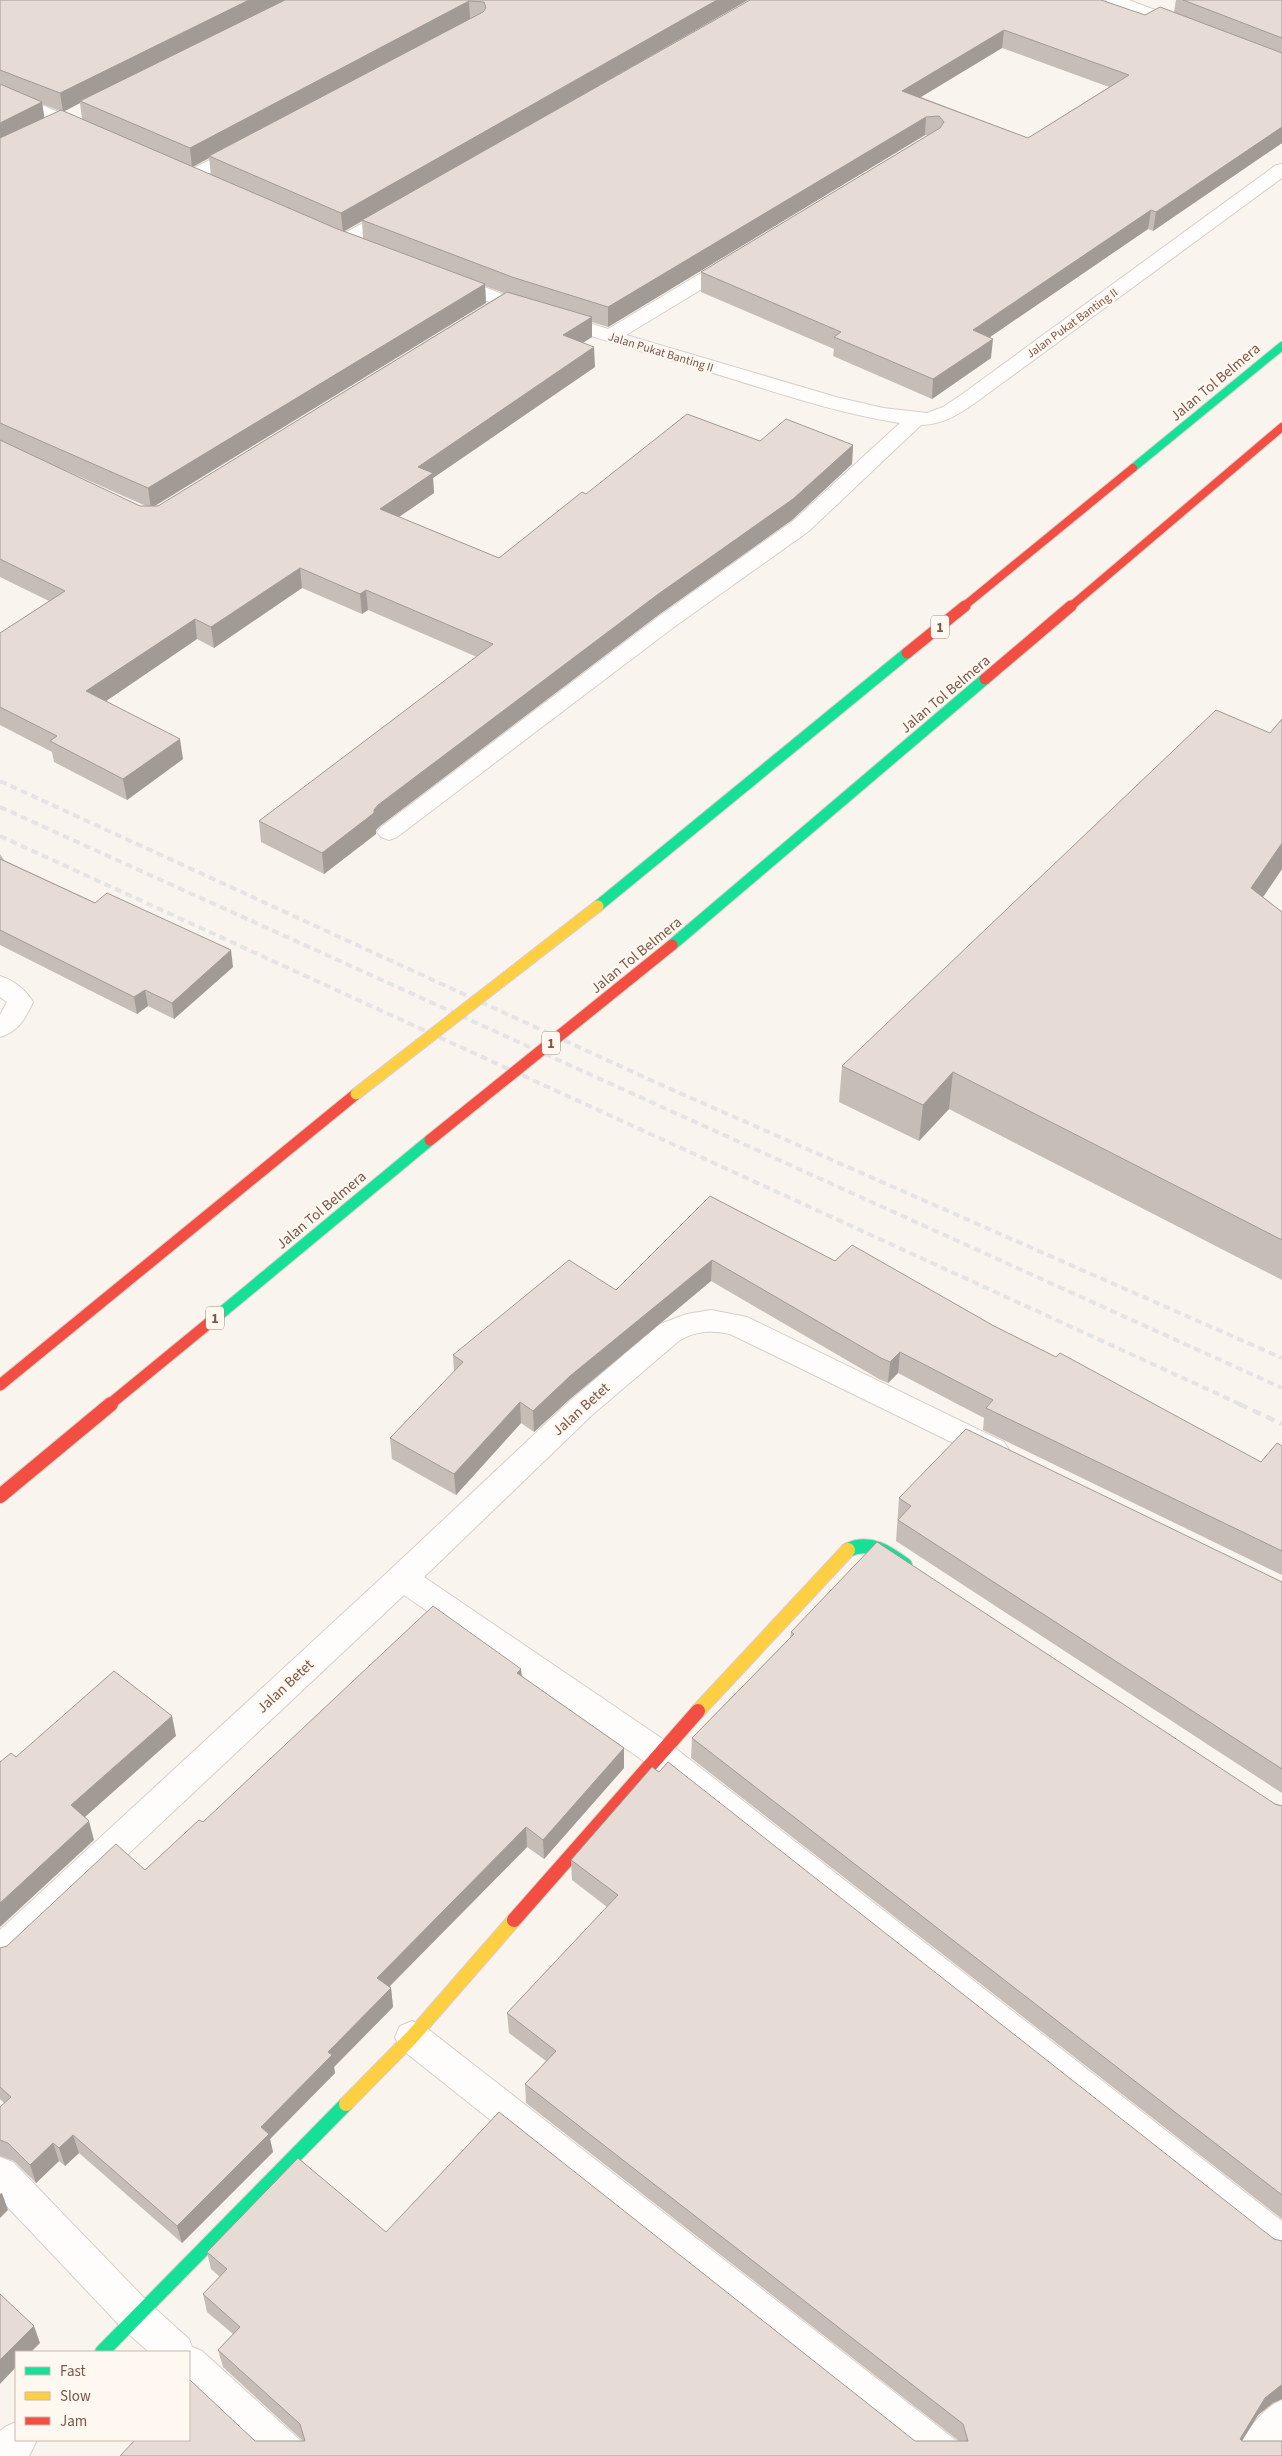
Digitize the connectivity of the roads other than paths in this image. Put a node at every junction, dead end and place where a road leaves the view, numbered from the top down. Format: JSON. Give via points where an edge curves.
{"nodes":[{"id":1,"x":1114,"y":0,"type":"edge"},
{"id":2,"x":1203,"y":35,"type":"edge"},
{"id":3,"x":0,"y":94,"type":"edge"},
{"id":4,"x":82,"y":112,"type":"edge"},
{"id":5,"x":64,"y":121,"type":"junction"},
{"id":6,"x":40,"y":132,"type":"edge"},
{"id":7,"x":101,"y":136,"type":"edge"},
{"id":8,"x":261,"y":139,"type":"edge"},
{"id":9,"x":173,"y":168,"type":"edge"},
{"id":10,"x":1282,"y":169,"type":"edge"},
{"id":11,"x":192,"y":176,"type":"junction"},
{"id":12,"x":210,"y":183,"type":"edge"},
{"id":13,"x":413,"y":202,"type":"edge"},
{"id":14,"x":326,"y":233,"type":"edge"},
{"id":15,"x":344,"y":241,"type":"junction"},
{"id":16,"x":363,"y":248,"type":"edge"},
{"id":17,"x":746,"y":254,"type":"edge"},
{"id":18,"x":437,"y":276,"type":"edge"},
{"id":19,"x":610,"y":336,"type":"junction"},
{"id":20,"x":1282,"y":346,"type":"edge"},
{"id":21,"x":916,"y":420,"type":"junction"},
{"id":22,"x":1282,"y":427,"type":"edge"},
{"id":23,"x":389,"y":832,"type":"dead end"},
{"id":24,"x":0,"y":986,"type":"edge"},
{"id":25,"x":6,"y":1024,"type":"edge"},
{"id":26,"x":0,"y":1385,"type":"edge"},
{"id":27,"x":1014,"y":1460,"type":"edge"},
{"id":28,"x":0,"y":1496,"type":"edge"},
{"id":29,"x":916,"y":1572,"type":"edge"},
{"id":30,"x":402,"y":1578,"type":"junction"},
{"id":31,"x":659,"y":1754,"type":"junction"},
{"id":32,"x":0,"y":1952,"type":"edge"},
{"id":33,"x":412,"y":2038,"type":"junction"},
{"id":34,"x":0,"y":2174,"type":"edge"},
{"id":35,"x":1282,"y":2243,"type":"edge"},
{"id":36,"x":136,"y":2316,"type":"junction"},
{"id":37,"x":103,"y":2351,"type":"edge"},
{"id":38,"x":175,"y":2351,"type":"edge"},
{"id":39,"x":190,"y":2365,"type":"edge"},
{"id":40,"x":1282,"y":2419,"type":"edge"},
{"id":41,"x":17,"y":2441,"type":"edge"},
{"id":42,"x":3,"y":2456,"type":"edge"},
{"id":43,"x":288,"y":2456,"type":"edge"},
{"id":44,"x":944,"y":2456,"type":"edge"},
{"id":45,"x":1254,"y":2456,"type":"edge"}],
"edges":[{"from":1,"to":2,"type":"street"},
{"from":3,"to":5,"type":"street"},
{"from":4,"to":5,"type":"street"},
{"from":5,"to":6,"type":"street"},
{"from":5,"to":7,"type":"street"},
{"from":8,"to":11,"type":"street"},
{"from":9,"to":11,"type":"street"},
{"from":10,"to":21,"type":"street","name":"Jalan Pukat Banting II","via":[[950,411],[930,419]]},
{"from":11,"to":12,"type":"street"},
{"from":13,"to":15,"type":"street"},
{"from":14,"to":15,"type":"street"},
{"from":15,"to":16,"type":"street"},
{"from":17,"to":19,"type":"street"},
{"from":18,"to":19,"type":"street","name":"Jalan Pukat Banting II","via":[[497,307]]},
{"from":19,"to":21,"type":"street","name":"Jalan Pukat Banting II","via":[[831,402]]},
{"from":20,"to":26,"type":"main road","name":"Jalan Tol Belmera","number":"1","bridge":true,"via":[[598,906],[356,1094]]},
{"from":21,"to":23,"type":"street","via":[[802,526],[666,622]]},
{"from":22,"to":28,"type":"main road","name":"Jalan Tol Belmera","number":"1","bridge":true,"via":[[672,945],[430,1140]]},
{"from":24,"to":25,"type":"street","via":[[20,1002]]},
{"from":27,"to":30,"type":"street","name":"Jalan Betet","via":[[737,1325],[702,1320],[670,1332],[582,1406]]},
{"from":29,"to":31,"type":"main road","via":[[874,1545],[852,1546]]},
{"from":30,"to":31,"type":"street"},
{"from":30,"to":32,"type":"street","name":"Jalan Betet"},
{"from":31,"to":33,"type":"main road"},
{"from":31,"to":35,"type":"street"},
{"from":33,"to":36,"type":"main road"},
{"from":33,"to":44,"type":"street"},
{"from":34,"to":36,"type":"street"},
{"from":36,"to":37,"type":"main road"},
{"from":36,"to":38,"type":"street"},
{"from":39,"to":43,"type":"street"},
{"from":40,"to":45,"type":"street"},
{"from":41,"to":42,"type":"street"}]}
